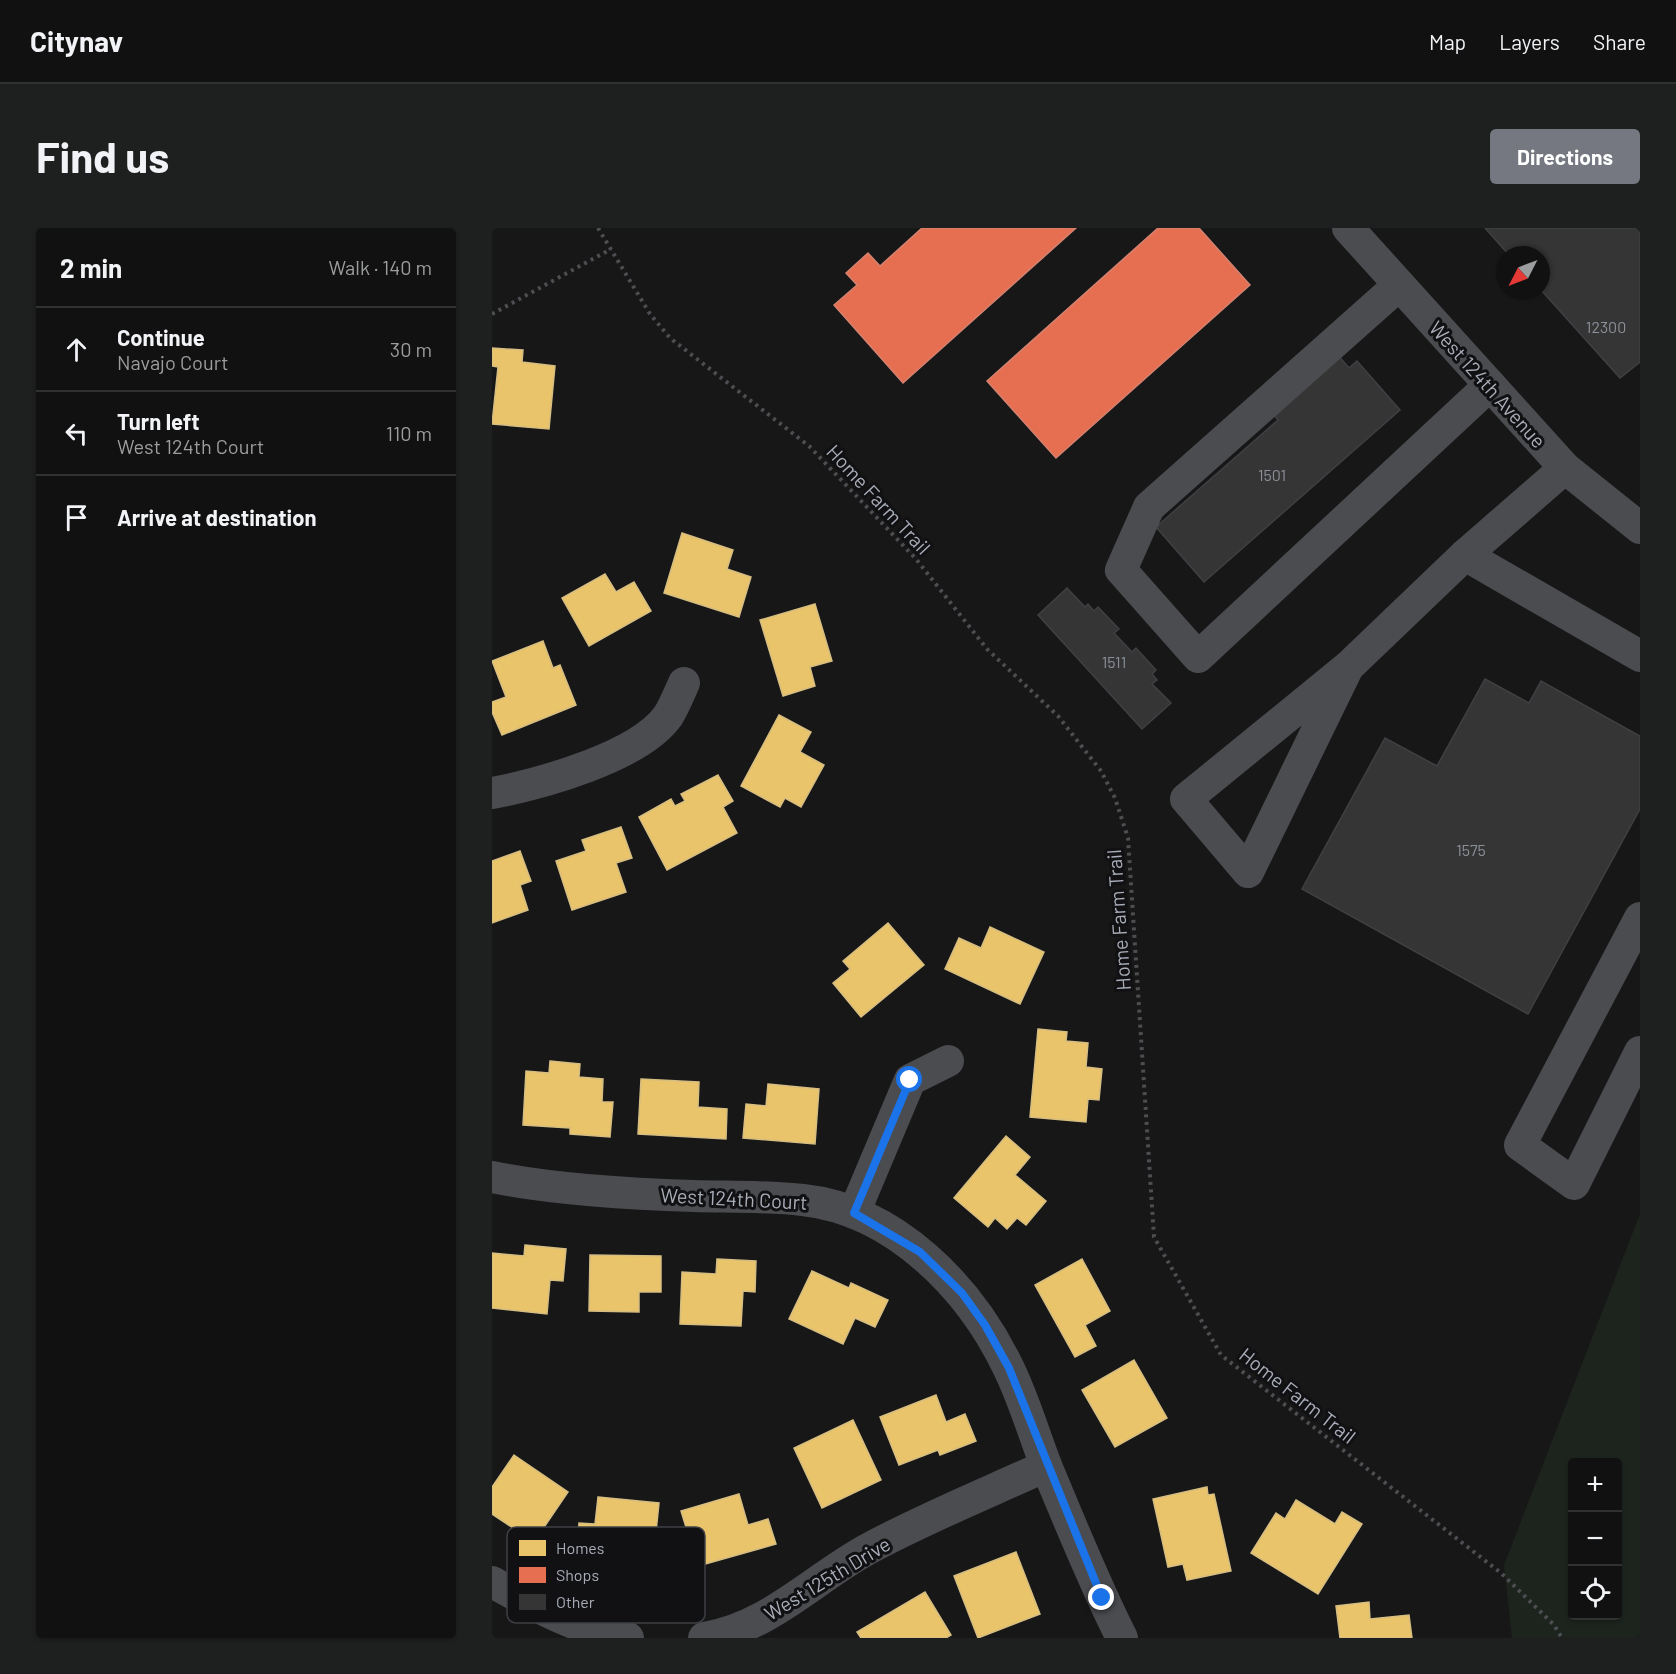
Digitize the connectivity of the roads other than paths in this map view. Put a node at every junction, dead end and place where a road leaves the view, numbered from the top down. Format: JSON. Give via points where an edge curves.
{"nodes":[{"id":1,"x":1348,"y":228,"type":"edge"},
{"id":2,"x":1399,"y":285,"type":"junction"},
{"id":3,"x":1490,"y":385,"type":"junction"},
{"id":4,"x":1565,"y":468,"type":"junction"},
{"id":5,"x":1640,"y":528,"type":"edge"},
{"id":6,"x":1465,"y":555,"type":"junction"},
{"id":7,"x":1640,"y":656,"type":"edge"},
{"id":8,"x":1348,"y":667,"type":"junction"},
{"id":9,"x":684,"y":683,"type":"dead end"},
{"id":10,"x":492,"y":793,"type":"edge"},
{"id":11,"x":1640,"y":918,"type":"edge"},
{"id":12,"x":1640,"y":1052,"type":"edge"},
{"id":13,"x":948,"y":1061,"type":"dead end"},
{"id":14,"x":492,"y":1177,"type":"edge"},
{"id":15,"x":854,"y":1213,"type":"junction"},
{"id":16,"x":1046,"y":1466,"type":"junction"},
{"id":17,"x":492,"y":1582,"type":"edge"},
{"id":18,"x":507,"y":1590,"type":"edge"},
{"id":19,"x":570,"y":1623,"type":"edge"},
{"id":20,"x":628,"y":1638,"type":"edge"},
{"id":21,"x":704,"y":1638,"type":"edge"},
{"id":22,"x":1122,"y":1638,"type":"edge"}],
"edges":[{"from":1,"to":2,"type":"street","name":"West 124th Avenue"},
{"from":2,"to":3,"type":"street","name":"West 124th Avenue"},
{"from":2,"to":3,"type":"street","via":[[1149,507],[1121,570],[1198,657]]},
{"from":3,"to":4,"type":"street","name":"West 124th Avenue"},
{"from":4,"to":5,"type":"street","name":"West 124th Avenue"},
{"from":4,"to":6,"type":"street"},
{"from":6,"to":7,"type":"street"},
{"from":6,"to":8,"type":"street"},
{"from":8,"to":8,"type":"street","via":[[1186,799],[1248,872],[1252,861]]},
{"from":9,"to":10,"type":"street","via":[[668,717],[636,744],[566,774]]},
{"from":11,"to":12,"type":"street","via":[[1520,1145],[1574,1184]]},
{"from":13,"to":15,"type":"street","via":[[910,1080]]},
{"from":14,"to":15,"type":"street","name":"West 124th Court","via":[[530,1184],[691,1196],[806,1200]]},
{"from":15,"to":16,"type":"street","name":"West 124th Court","via":[[920,1252],[962,1293],[1009,1368]]},
{"from":16,"to":21,"type":"street","name":"West 125th Drive","via":[[867,1550],[752,1623]]},
{"from":16,"to":22,"type":"street","name":"West 124th Court"},
{"from":17,"to":18,"type":"street"},
{"from":19,"to":20,"type":"street"}]}
